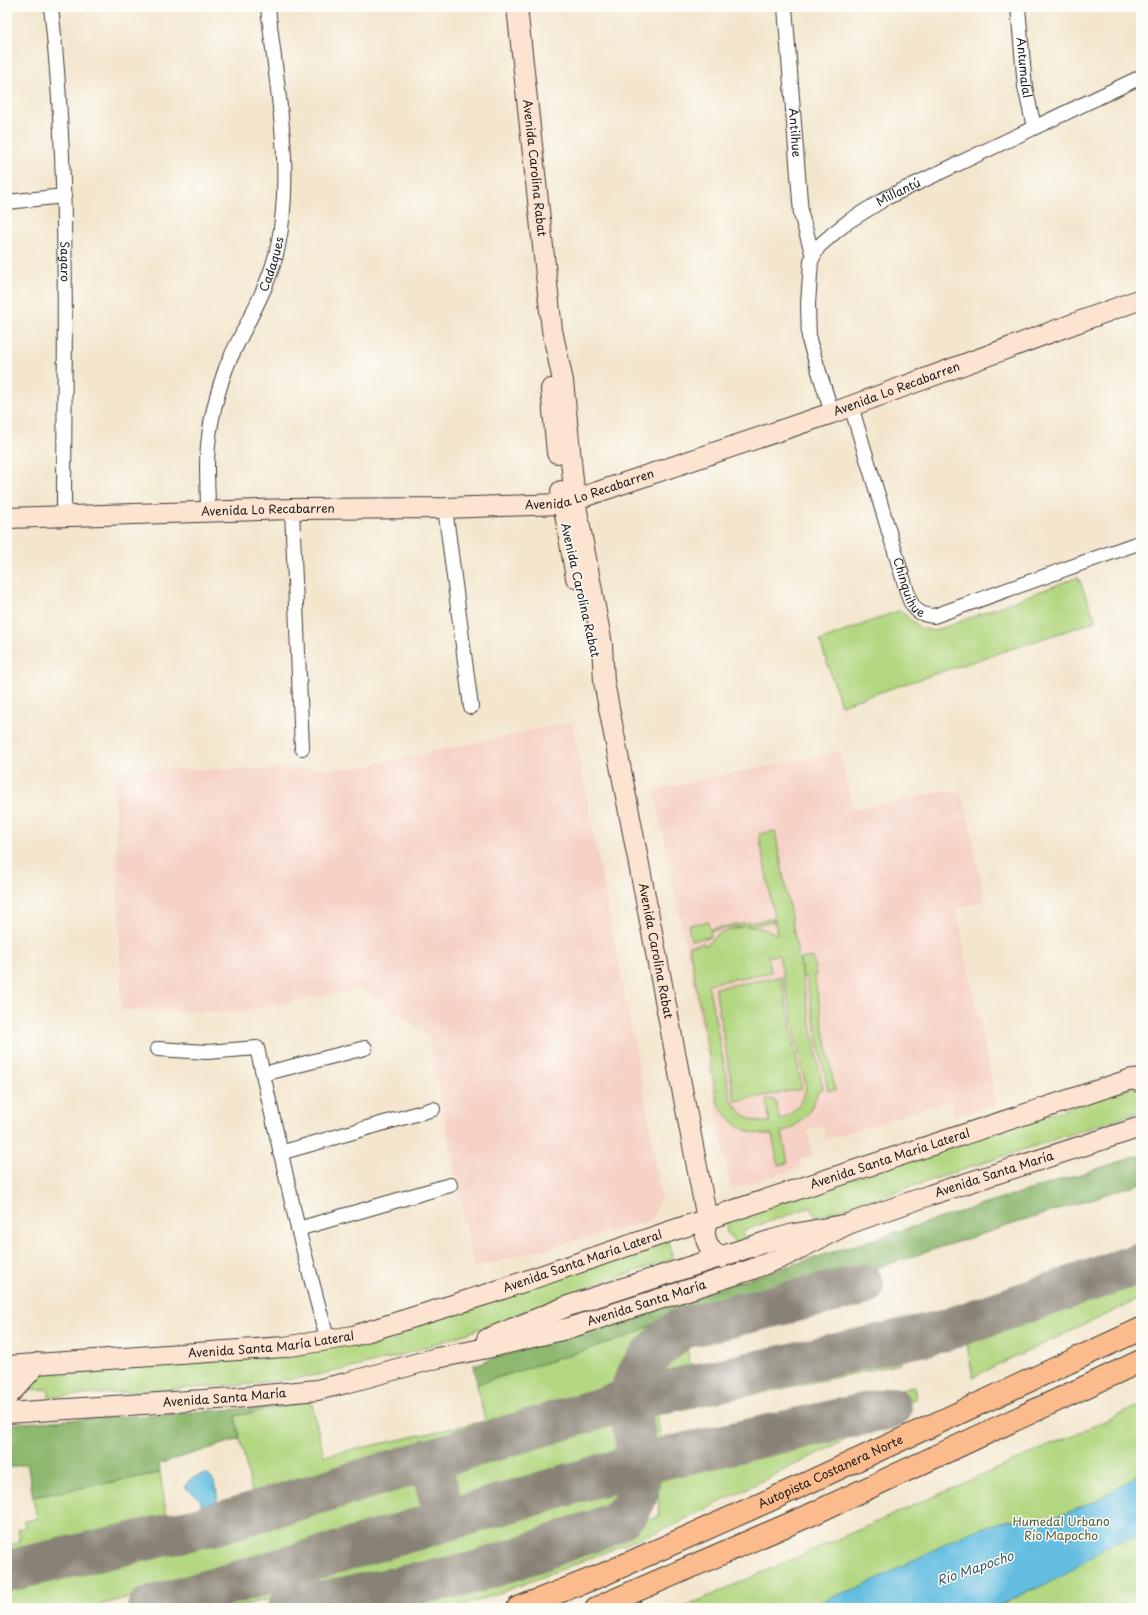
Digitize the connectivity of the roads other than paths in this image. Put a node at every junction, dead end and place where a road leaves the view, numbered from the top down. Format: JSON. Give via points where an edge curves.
{"nodes":[{"id":1,"x":51,"y":7,"type":"edge"},
{"id":2,"x":268,"y":7,"type":"edge"},
{"id":3,"x":517,"y":7,"type":"edge"},
{"id":4,"x":785,"y":7,"type":"edge"},
{"id":5,"x":1018,"y":7,"type":"edge"},
{"id":6,"x":1141,"y":77,"type":"edge"},
{"id":7,"x":1034,"y":127,"type":"junction"},
{"id":8,"x":64,"y":196,"type":"junction"},
{"id":9,"x":7,"y":202,"type":"edge"},
{"id":10,"x":813,"y":256,"type":"junction"},
{"id":11,"x":1141,"y":299,"type":"edge"},
{"id":12,"x":851,"y":406,"type":"junction"},
{"id":13,"x":832,"y":413,"type":"junction"},
{"id":14,"x":569,"y":502,"type":"junction"},
{"id":15,"x":445,"y":508,"type":"junction"},
{"id":16,"x":292,"y":509,"type":"junction"},
{"id":17,"x":208,"y":512,"type":"junction"},
{"id":18,"x":64,"y":516,"type":"junction"},
{"id":19,"x":7,"y":518,"type":"edge"},
{"id":20,"x":1141,"y":542,"type":"edge"},
{"id":21,"x":471,"y":707,"type":"dead end"},
{"id":22,"x":302,"y":748,"type":"dead end"},
{"id":23,"x":365,"y":1048,"type":"dead end"},
{"id":24,"x":158,"y":1049,"type":"dead end"},
{"id":25,"x":263,"y":1074,"type":"junction"},
{"id":26,"x":1138,"y":1079,"type":"edge"},
{"id":27,"x":433,"y":1109,"type":"dead end"},
{"id":28,"x":1141,"y":1127,"type":"edge"},
{"id":29,"x":280,"y":1153,"type":"junction"},
{"id":30,"x":450,"y":1185,"type":"dead end"},
{"id":31,"x":707,"y":1219,"type":"junction"},
{"id":32,"x":848,"y":1224,"type":"junction"},
{"id":33,"x":298,"y":1228,"type":"junction"},
{"id":34,"x":720,"y":1258,"type":"junction"},
{"id":35,"x":727,"y":1277,"type":"junction"},
{"id":36,"x":1141,"y":1330,"type":"edge"},
{"id":37,"x":328,"y":1342,"type":"junction"},
{"id":38,"x":437,"y":1358,"type":"junction"},
{"id":39,"x":1141,"y":1361,"type":"edge"},
{"id":40,"x":38,"y":1363,"type":"junction"},
{"id":41,"x":7,"y":1366,"type":"edge"},
{"id":42,"x":7,"y":1397,"type":"edge"},
{"id":43,"x":7,"y":1413,"type":"edge"},
{"id":44,"x":518,"y":1608,"type":"edge"},
{"id":45,"x":596,"y":1608,"type":"edge"}],
"edges":[{"from":1,"to":8,"type":"street","name":"Sagaro","via":[[60,95]]},
{"from":2,"to":17,"type":"street","name":"Cadaques","via":[[282,124],[284,189],[281,231],[268,281],[226,368],[214,411],[208,442]]},
{"from":3,"to":14,"type":"street","name":"Avenida Carolina Rabat","via":[[552,330],[550,373]]},
{"from":4,"to":10,"type":"street","name":"Antilhue","via":[[801,214]]},
{"from":5,"to":7,"type":"street","name":"Antumalal","via":[[1025,86]]},
{"from":6,"to":7,"type":"street","name":"Millantú"},
{"from":7,"to":10,"type":"street","name":"Millantú","via":[[875,205],[835,232],[818,247]]},
{"from":8,"to":9,"type":"street"},
{"from":8,"to":18,"type":"street","name":"Sagaro"},
{"from":10,"to":13,"type":"street","name":"Millantú","via":[[808,304],[809,340]]},
{"from":11,"to":12,"type":"street","name":"Avenida Lo Recabarren"},
{"from":12,"to":13,"type":"street","name":"Avenida Lo Recabarren"},
{"from":12,"to":20,"type":"street","name":"Chinquihue","via":[[909,598],[913,608],[924,616],[934,616]]},
{"from":13,"to":14,"type":"street","name":"Avenida Lo Recabarren"},
{"from":14,"to":15,"type":"street","name":"Avenida Lo Recabarren"},
{"from":14,"to":31,"type":"street","name":"Avenida Carolina Rabat","via":[[591,644],[604,682]]},
{"from":15,"to":16,"type":"street","name":"Avenida Lo Recabarren"},
{"from":15,"to":21,"type":"street"},
{"from":16,"to":17,"type":"street","name":"Avenida Lo Recabarren"},
{"from":16,"to":22,"type":"street"},
{"from":17,"to":18,"type":"street","name":"Avenida Lo Recabarren"},
{"from":18,"to":19,"type":"street","name":"Avenida Lo Recabarren"},
{"from":23,"to":25,"type":"street"},
{"from":24,"to":25,"type":"street","via":[[207,1052],[257,1048]]},
{"from":25,"to":29,"type":"street"},
{"from":26,"to":31,"type":"street","name":"Avenida Santa María Lateral"},
{"from":27,"to":29,"type":"street"},
{"from":28,"to":32,"type":"street","name":"Avenida Santa María"},
{"from":29,"to":33,"type":"street"},
{"from":30,"to":33,"type":"street"},
{"from":31,"to":34,"type":"street","name":"Avenida Carolina Rabat","via":[[704,1231],[710,1250]]},
{"from":31,"to":37,"type":"street","name":"Avenida Santa María Lateral","via":[[484,1295]]},
{"from":32,"to":34,"type":"street","name":"Avenida Santa María","via":[[794,1234]]},
{"from":32,"to":35,"type":"street","name":"Avenida Santa María","via":[[783,1257]]},
{"from":33,"to":37,"type":"street"},
{"from":34,"to":35,"type":"street","name":"Avenida Carolina Rabat"},
{"from":34,"to":38,"type":"street","name":"Avenida Santa María","via":[[568,1306]]},
{"from":35,"to":38,"type":"street","name":"Avenida Santa María","via":[[566,1329]]},
{"from":36,"to":44,"type":"highway","name":"Autopista Costanera Norte","via":[[768,1501],[602,1575]]},
{"from":37,"to":40,"type":"street","name":"Avenida Santa María Lateral"},
{"from":38,"to":43,"type":"street","name":"Avenida Santa María","via":[[317,1390]]},
{"from":39,"to":45,"type":"highway","via":[[808,1516]]},
{"from":40,"to":41,"type":"street","name":"Avenida Santa María Lateral"},
{"from":40,"to":42,"type":"street"}]}
